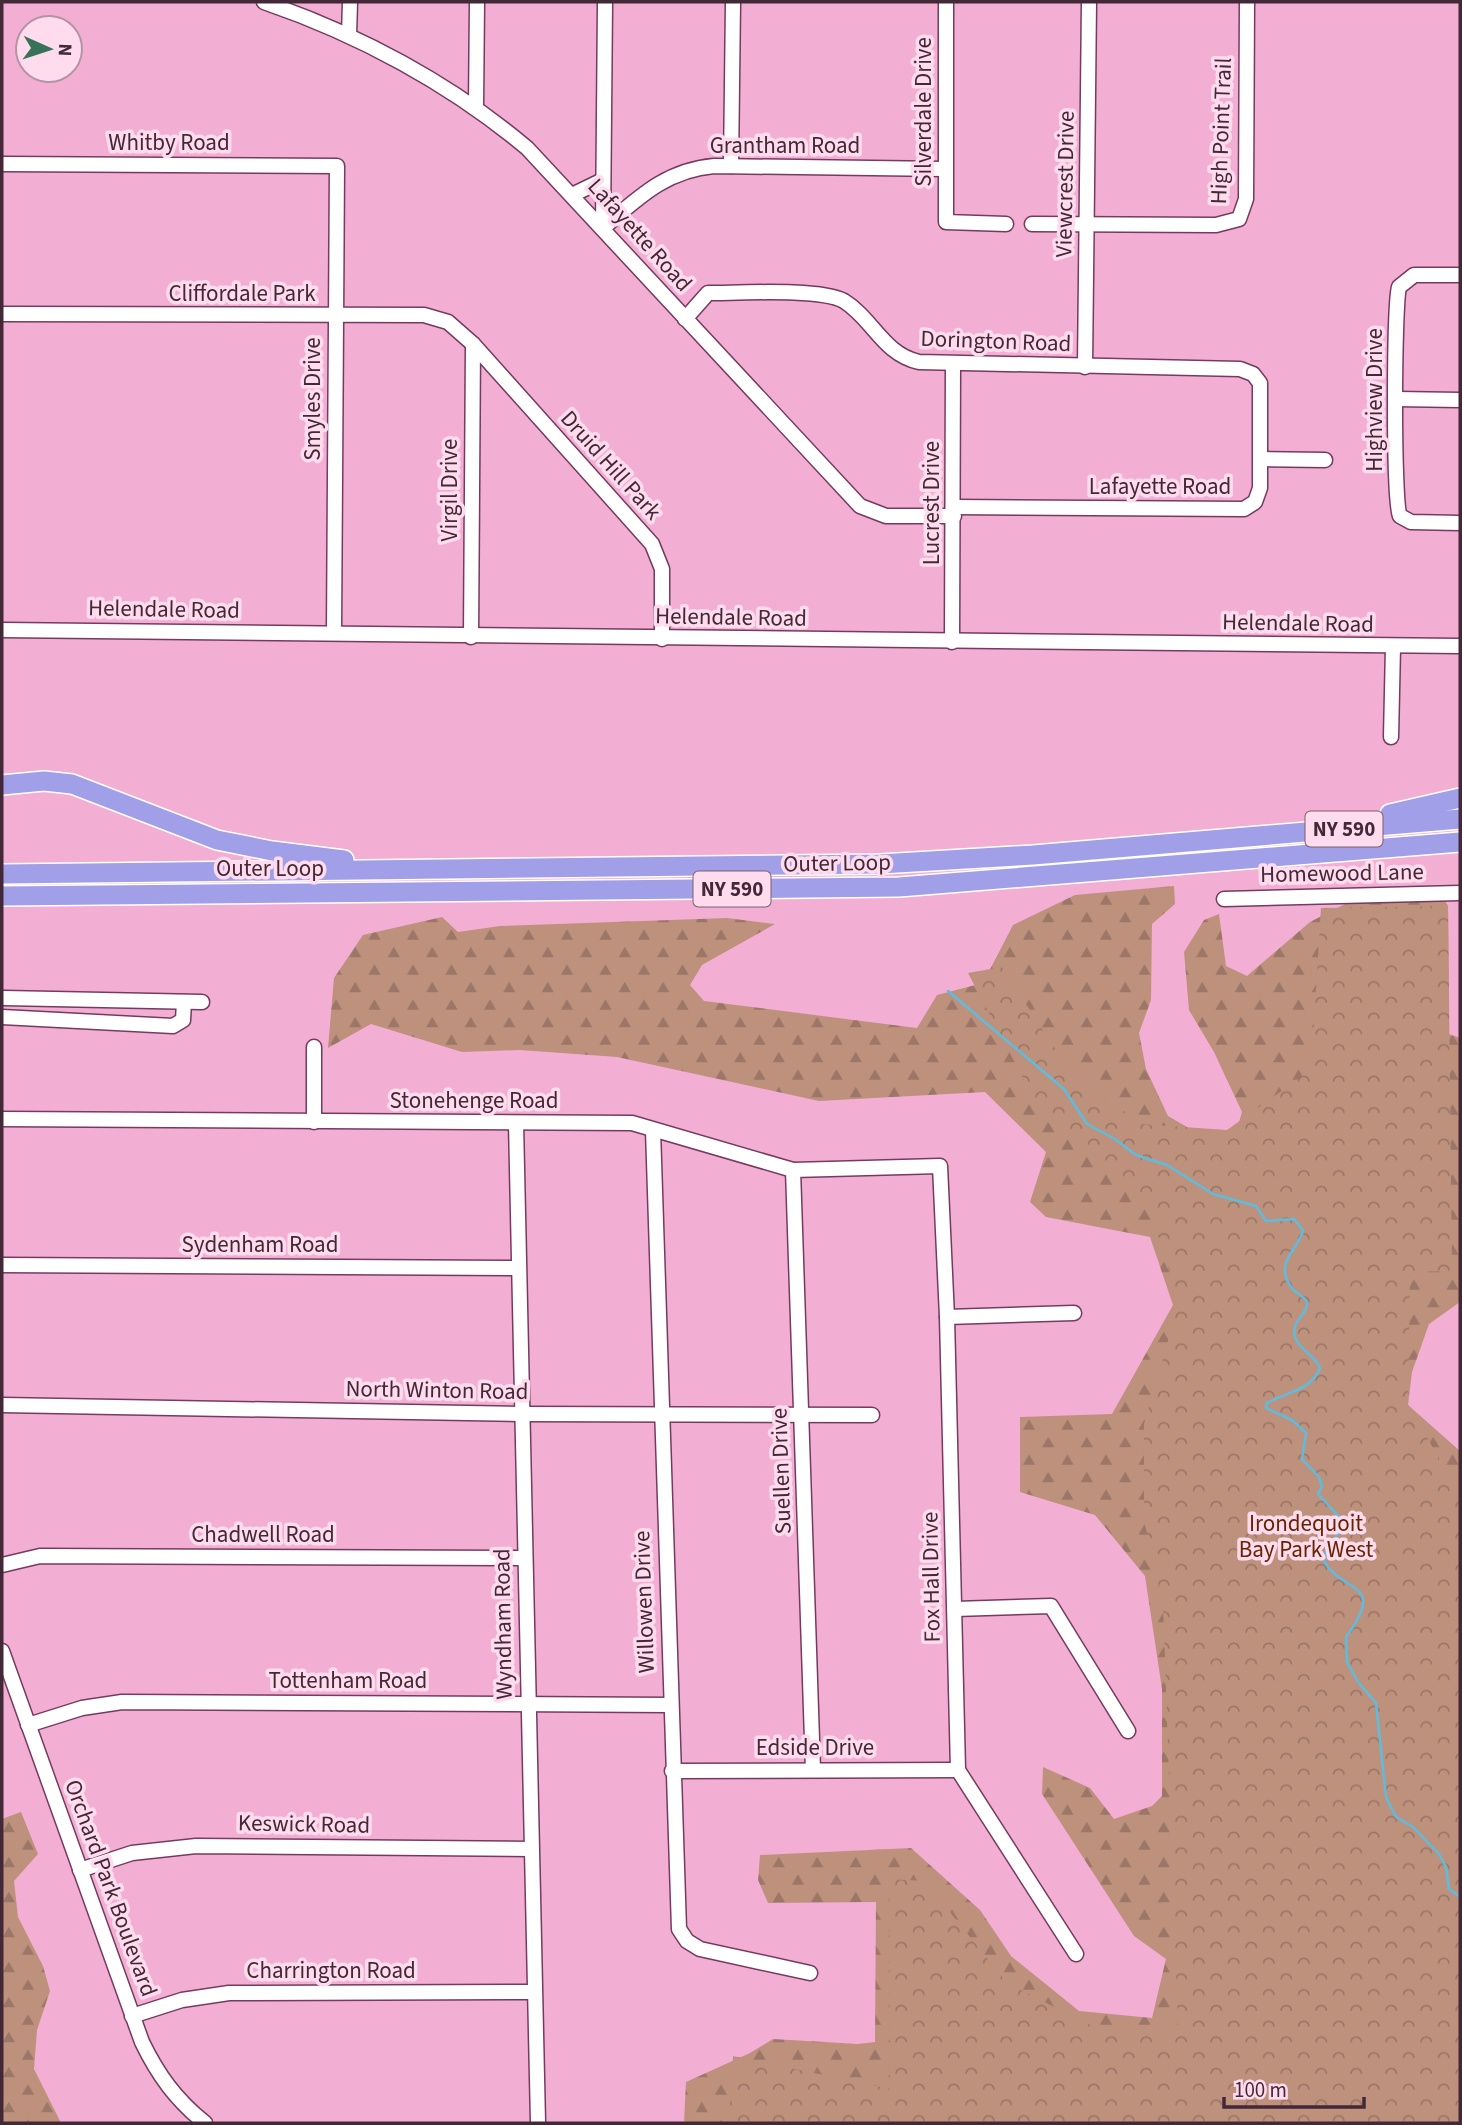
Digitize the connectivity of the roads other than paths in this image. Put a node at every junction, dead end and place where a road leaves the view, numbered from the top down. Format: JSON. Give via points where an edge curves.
{"nodes":[{"id":1,"x":264,"y":2,"type":"edge"},
{"id":2,"x":350,"y":2,"type":"edge"},
{"id":3,"x":477,"y":2,"type":"edge"},
{"id":4,"x":605,"y":2,"type":"edge"},
{"id":5,"x":733,"y":2,"type":"edge"},
{"id":6,"x":946,"y":2,"type":"edge"},
{"id":7,"x":1089,"y":2,"type":"edge"},
{"id":8,"x":1247,"y":2,"type":"edge"},
{"id":9,"x":349,"y":35,"type":"junction"},
{"id":10,"x":476,"y":107,"type":"junction"},
{"id":11,"x":2,"y":164,"type":"edge"},
{"id":12,"x":337,"y":166,"type":"joint"},
{"id":13,"x":731,"y":166,"type":"junction"},
{"id":14,"x":945,"y":169,"type":"junction"},
{"id":15,"x":603,"y":180,"type":"junction"},
{"id":16,"x":572,"y":195,"type":"junction"},
{"id":17,"x":1006,"y":224,"type":"dead end"},
{"id":18,"x":1031,"y":224,"type":"dead end"},
{"id":19,"x":1087,"y":224,"type":"junction"},
{"id":20,"x":603,"y":228,"type":"junction"},
{"id":21,"x":1460,"y":275,"type":"edge"},
{"id":22,"x":2,"y":314,"type":"edge"},
{"id":23,"x":336,"y":317,"type":"junction"},
{"id":24,"x":685,"y":319,"type":"junction"},
{"id":25,"x":473,"y":344,"type":"junction"},
{"id":26,"x":953,"y":364,"type":"junction"},
{"id":27,"x":1085,"y":367,"type":"junction"},
{"id":28,"x":1396,"y":399,"type":"junction"},
{"id":29,"x":1460,"y":400,"type":"edge"},
{"id":30,"x":1261,"y":459,"type":"junction"},
{"id":31,"x":1325,"y":460,"type":"dead end"},
{"id":32,"x":954,"y":512,"type":"junction"},
{"id":33,"x":1460,"y":523,"type":"edge"},
{"id":34,"x":2,"y":630,"type":"edge"},
{"id":35,"x":334,"y":634,"type":"junction"},
{"id":36,"x":471,"y":637,"type":"junction"},
{"id":37,"x":663,"y":639,"type":"junction"},
{"id":38,"x":952,"y":642,"type":"junction"},
{"id":39,"x":1460,"y":646,"type":"edge"},
{"id":40,"x":1393,"y":647,"type":"junction"},
{"id":41,"x":1391,"y":737,"type":"dead end"},
{"id":42,"x":2,"y":785,"type":"edge"},
{"id":43,"x":1460,"y":798,"type":"edge"},
{"id":44,"x":1460,"y":819,"type":"edge"},
{"id":45,"x":1227,"y":839,"type":"junction"},
{"id":46,"x":1460,"y":842,"type":"edge"},
{"id":47,"x":421,"y":869,"type":"junction"},
{"id":48,"x":2,"y":874,"type":"edge"},
{"id":49,"x":1460,"y":893,"type":"edge"},
{"id":50,"x":2,"y":896,"type":"edge"},
{"id":51,"x":1224,"y":899,"type":"dead end"},
{"id":52,"x":184,"y":1002,"type":"junction"},
{"id":53,"x":202,"y":1002,"type":"dead end"},
{"id":54,"x":6,"y":1017,"type":"edge"},
{"id":55,"x":314,"y":1047,"type":"dead end"},
{"id":56,"x":2,"y":1119,"type":"edge"},
{"id":57,"x":314,"y":1122,"type":"junction"},
{"id":58,"x":516,"y":1123,"type":"junction"},
{"id":59,"x":653,"y":1130,"type":"junction"},
{"id":60,"x":940,"y":1166,"type":"joint"},
{"id":61,"x":793,"y":1170,"type":"junction"},
{"id":62,"x":2,"y":1265,"type":"edge"},
{"id":63,"x":518,"y":1268,"type":"junction"},
{"id":64,"x":1074,"y":1313,"type":"dead end"},
{"id":65,"x":947,"y":1317,"type":"junction"},
{"id":66,"x":2,"y":1405,"type":"edge"},
{"id":67,"x":521,"y":1414,"type":"junction"},
{"id":68,"x":662,"y":1414,"type":"junction"},
{"id":69,"x":802,"y":1415,"type":"junction"},
{"id":70,"x":872,"y":1415,"type":"dead end"},
{"id":71,"x":524,"y":1558,"type":"junction"},
{"id":72,"x":2,"y":1565,"type":"edge"},
{"id":73,"x":955,"y":1609,"type":"junction"},
{"id":74,"x":2,"y":1651,"type":"edge"},
{"id":75,"x":528,"y":1704,"type":"junction"},
{"id":76,"x":670,"y":1704,"type":"junction"},
{"id":77,"x":28,"y":1725,"type":"junction"},
{"id":78,"x":1128,"y":1731,"type":"dead end"},
{"id":79,"x":813,"y":1770,"type":"junction"},
{"id":80,"x":958,"y":1770,"type":"junction"},
{"id":81,"x":672,"y":1771,"type":"junction"},
{"id":82,"x":531,"y":1849,"type":"junction"},
{"id":83,"x":80,"y":1870,"type":"junction"},
{"id":84,"x":1076,"y":1954,"type":"dead end"},
{"id":85,"x":810,"y":1973,"type":"dead end"},
{"id":86,"x":533,"y":1992,"type":"junction"},
{"id":87,"x":132,"y":2016,"type":"junction"},
{"id":88,"x":205,"y":2123,"type":"edge"},
{"id":89,"x":538,"y":2123,"type":"edge"}],
"edges":[{"from":1,"to":9,"type":"street","name":"Lafayette Road"},
{"from":2,"to":9,"type":"street"},
{"from":3,"to":10,"type":"street"},
{"from":4,"to":15,"type":"street"},
{"from":5,"to":13,"type":"street"},
{"from":6,"to":14,"type":"street","name":"Silverdale Drive"},
{"from":7,"to":19,"type":"street","name":"Viewcrest Drive"},
{"from":8,"to":19,"type":"street","name":"High Point Trail","via":[[1246,199],[1242,215],[1225,225]]},
{"from":9,"to":10,"type":"street","name":"Lafayette Road"},
{"from":10,"to":16,"type":"street","name":"Lafayette Road","via":[[527,148]]},
{"from":11,"to":12,"type":"street","name":"Whitby Road"},
{"from":12,"to":23,"type":"street","name":"Smyles Drive"},
{"from":13,"to":14,"type":"street","name":"Grantham Road"},
{"from":13,"to":20,"type":"street","name":"Grantham Road","via":[[671,175]]},
{"from":14,"to":17,"type":"street","name":"Silverdale Drive","via":[[946,222]]},
{"from":15,"to":16,"type":"street"},
{"from":15,"to":20,"type":"street"},
{"from":16,"to":20,"type":"street","name":"Lafayette Road"},
{"from":18,"to":19,"type":"street","name":"High Point Trail"},
{"from":19,"to":27,"type":"street","name":"Viewcrest Drive"},
{"from":20,"to":24,"type":"street","name":"Lafayette Road"},
{"from":21,"to":28,"type":"street","name":"Highview Drive","via":[[1413,275],[1399,287]]},
{"from":22,"to":23,"type":"street","name":"Cliffordale Park"},
{"from":23,"to":25,"type":"street","name":"Cliffordale Park","via":[[433,316],[456,327]]},
{"from":23,"to":35,"type":"street","name":"Smyles Drive"},
{"from":24,"to":26,"type":"street","name":"Dorington Road","via":[[708,293],[825,295],[847,303],[900,356]]},
{"from":24,"to":32,"type":"street","name":"Lafayette Road","via":[[860,506],[886,516]]},
{"from":25,"to":36,"type":"street","name":"Virgil Drive"},
{"from":25,"to":37,"type":"street","name":"Druid Hill Park","via":[[652,544],[663,582]]},
{"from":26,"to":27,"type":"street","name":"Dorington Road"},
{"from":26,"to":32,"type":"street","name":"Lucrest Drive"},
{"from":27,"to":30,"type":"street","name":"Dorington Road","via":[[1247,371],[1257,378],[1261,389]]},
{"from":28,"to":29,"type":"street"},
{"from":28,"to":33,"type":"street","name":"Highview Drive","via":[[1397,511],[1411,522]]},
{"from":30,"to":31,"type":"street","name":"Lafayette Road"},
{"from":30,"to":32,"type":"street","name":"Lafayette Road","via":[[1258,496],[1238,511]]},
{"from":32,"to":38,"type":"street","name":"Lucrest Drive"},
{"from":34,"to":35,"type":"street","name":"Helendale Road"},
{"from":35,"to":36,"type":"street","name":"Helendale Road"},
{"from":36,"to":37,"type":"street","name":"Helendale Road"},
{"from":37,"to":38,"type":"street","name":"Helendale Road"},
{"from":38,"to":40,"type":"street","name":"Helendale Road"},
{"from":39,"to":40,"type":"street","name":"Helendale Road"},
{"from":40,"to":41,"type":"street"},
{"from":42,"to":47,"type":"highway","via":[[72,784],[235,844]]},
{"from":43,"to":45,"type":"highway","via":[[1361,820]]},
{"from":44,"to":45,"type":"highway","name":"Outer Loop","number":"NY 590"},
{"from":45,"to":47,"type":"highway","name":"Outer Loop","number":"NY 590","via":[[880,864]]},
{"from":46,"to":50,"type":"highway","name":"Outer Loop","number":"NY 590","via":[[891,887]]},
{"from":47,"to":48,"type":"highway","name":"Outer Loop","number":"NY 590"},
{"from":49,"to":51,"type":"street","name":"Homewood Lane"},
{"from":52,"to":53,"type":"street"},
{"from":52,"to":54,"type":"street","via":[[7,998]]},
{"from":52,"to":54,"type":"street","via":[[183,1020],[173,1026]]},
{"from":55,"to":57,"type":"street"},
{"from":56,"to":57,"type":"street","name":"Stonehenge Road"},
{"from":57,"to":58,"type":"street","name":"Stonehenge Road"},
{"from":58,"to":59,"type":"street","name":"Stonehenge Road","via":[[632,1123]]},
{"from":58,"to":63,"type":"street","name":"Wyndham Road"},
{"from":59,"to":61,"type":"street","name":"Stonehenge Road"},
{"from":59,"to":68,"type":"street","name":"Willowen Drive"},
{"from":60,"to":61,"type":"street","name":"Stonehenge Road"},
{"from":60,"to":65,"type":"street","name":"Fox Hall Drive"},
{"from":61,"to":69,"type":"street","name":"Suellen Drive"},
{"from":62,"to":63,"type":"street","name":"Sydenham Road"},
{"from":63,"to":67,"type":"street","name":"Wyndham Road"},
{"from":64,"to":65,"type":"street"},
{"from":65,"to":73,"type":"street","name":"Fox Hall Drive"},
{"from":66,"to":67,"type":"street","name":"North Winton Road"},
{"from":67,"to":68,"type":"street","name":"North Winton Road"},
{"from":67,"to":71,"type":"street","name":"Wyndham Road"},
{"from":68,"to":69,"type":"street","name":"North Winton Road"},
{"from":68,"to":76,"type":"street","name":"Willowen Drive"},
{"from":69,"to":70,"type":"street","name":"North Winton Road"},
{"from":69,"to":79,"type":"street","name":"Suellen Drive"},
{"from":71,"to":72,"type":"street","name":"Chadwell Road","via":[[40,1556]]},
{"from":71,"to":75,"type":"street","name":"Wyndham Road"},
{"from":73,"to":78,"type":"street","via":[[1051,1606]]},
{"from":73,"to":80,"type":"street","name":"Fox Hall Drive"},
{"from":74,"to":77,"type":"street","name":"Orchard Park Boulevard"},
{"from":75,"to":76,"type":"street","name":"Tottenham Road"},
{"from":75,"to":77,"type":"street","name":"Tottenham Road","via":[[122,1702],[82,1708]]},
{"from":75,"to":82,"type":"street","name":"Wyndham Road"},
{"from":76,"to":81,"type":"street","name":"Willowen Drive"},
{"from":77,"to":83,"type":"street","name":"Orchard Park Boulevard"},
{"from":79,"to":80,"type":"street","name":"Edside Drive"},
{"from":79,"to":81,"type":"street","name":"Edside Drive"},
{"from":80,"to":84,"type":"street"},
{"from":81,"to":85,"type":"street","name":"Willowen Drive","via":[[677,1920],[682,1936],[700,1949]]},
{"from":82,"to":83,"type":"street","name":"Keswick Road","via":[[195,1846],[132,1853]]},
{"from":82,"to":86,"type":"street","name":"Wyndham Road"},
{"from":83,"to":87,"type":"street","name":"Orchard Park Boulevard"},
{"from":86,"to":87,"type":"street","name":"Charrington Road","via":[[229,1993],[182,2000]]},
{"from":86,"to":89,"type":"street","name":"Wyndham Road"},
{"from":87,"to":88,"type":"street","name":"Orchard Park Boulevard","via":[[163,2081]]}]}
